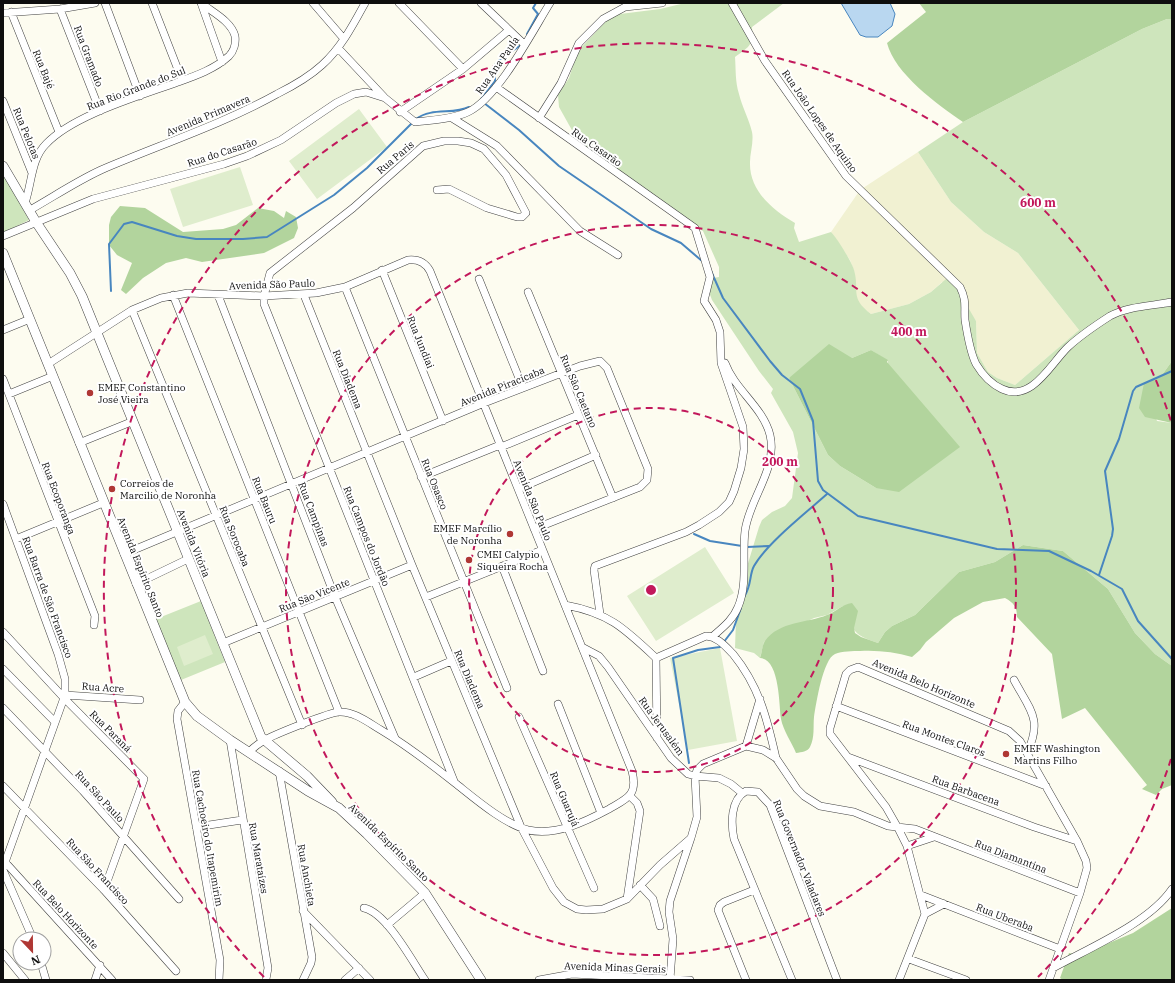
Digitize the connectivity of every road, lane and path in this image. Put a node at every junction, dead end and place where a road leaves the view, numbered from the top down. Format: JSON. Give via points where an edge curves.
{"nodes":[{"id":1,"x":95,"y":3,"type":"edge"},
{"id":2,"x":106,"y":3,"type":"edge"},
{"id":3,"x":152,"y":3,"type":"edge"},
{"id":4,"x":201,"y":3,"type":"edge"},
{"id":5,"x":313,"y":3,"type":"edge"},
{"id":6,"x":365,"y":3,"type":"edge"},
{"id":7,"x":399,"y":3,"type":"edge"},
{"id":8,"x":481,"y":3,"type":"edge"},
{"id":9,"x":550,"y":3,"type":"edge"},
{"id":10,"x":662,"y":3,"type":"edge"},
{"id":11,"x":732,"y":3,"type":"edge"},
{"id":12,"x":60,"y":9,"type":"junction"},
{"id":13,"x":7,"y":13,"type":"edge"},
{"id":14,"x":509,"y":30,"type":"junction"},
{"id":15,"x":344,"y":39,"type":"junction"},
{"id":16,"x":524,"y":44,"type":"junction"},
{"id":17,"x":338,"y":48,"type":"junction"},
{"id":18,"x":222,"y":62,"type":"junction"},
{"id":19,"x":463,"y":69,"type":"junction"},
{"id":20,"x":182,"y":80,"type":"junction"},
{"id":21,"x":496,"y":87,"type":"junction"},
{"id":22,"x":140,"y":96,"type":"junction"},
{"id":23,"x":386,"y":98,"type":"junction"},
{"id":24,"x":3,"y":101,"type":"edge"},
{"id":25,"x":100,"y":111,"type":"junction"},
{"id":26,"x":400,"y":112,"type":"junction"},
{"id":27,"x":452,"y":118,"type":"junction"},
{"id":28,"x":540,"y":118,"type":"junction"},
{"id":29,"x":59,"y":132,"type":"junction"},
{"id":30,"x":3,"y":166,"type":"edge"},
{"id":31,"x":32,"y":173,"type":"junction"},
{"id":32,"x":437,"y":190,"type":"dead end"},
{"id":33,"x":28,"y":206,"type":"junction"},
{"id":34,"x":36,"y":222,"type":"junction"},
{"id":35,"x":3,"y":236,"type":"edge"},
{"id":36,"x":3,"y":253,"type":"edge"},
{"id":37,"x":618,"y":255,"type":"dead end"},
{"id":38,"x":382,"y":270,"type":"junction"},
{"id":39,"x":479,"y":279,"type":"dead end"},
{"id":40,"x":345,"y":287,"type":"junction"},
{"id":41,"x":528,"y":292,"type":"dead end"},
{"id":42,"x":173,"y":295,"type":"junction"},
{"id":43,"x":218,"y":295,"type":"junction"},
{"id":44,"x":304,"y":295,"type":"junction"},
{"id":45,"x":264,"y":296,"type":"junction"},
{"id":46,"x":1172,"y":302,"type":"edge"},
{"id":47,"x":132,"y":310,"type":"junction"},
{"id":48,"x":30,"y":319,"type":"junction"},
{"id":49,"x":3,"y":330,"type":"edge"},
{"id":50,"x":96,"y":333,"type":"junction"},
{"id":51,"x":721,"y":354,"type":"junction"},
{"id":52,"x":48,"y":364,"type":"junction"},
{"id":53,"x":561,"y":373,"type":"junction"},
{"id":54,"x":53,"y":376,"type":"junction"},
{"id":55,"x":3,"y":379,"type":"edge"},
{"id":56,"x":523,"y":388,"type":"junction"},
{"id":57,"x":9,"y":394,"type":"junction"},
{"id":58,"x":484,"y":403,"type":"junction"},
{"id":59,"x":578,"y":415,"type":"junction"},
{"id":60,"x":443,"y":421,"type":"junction"},
{"id":61,"x":132,"y":422,"type":"junction"},
{"id":62,"x":406,"y":436,"type":"junction"},
{"id":63,"x":79,"y":443,"type":"junction"},
{"id":64,"x":501,"y":446,"type":"junction"},
{"id":65,"x":367,"y":453,"type":"junction"},
{"id":66,"x":596,"y":455,"type":"junction"},
{"id":67,"x":329,"y":469,"type":"junction"},
{"id":68,"x":420,"y":477,"type":"junction"},
{"id":69,"x":292,"y":483,"type":"junction"},
{"id":70,"x":518,"y":489,"type":"junction"},
{"id":71,"x":612,"y":498,"type":"junction"},
{"id":72,"x":254,"y":499,"type":"junction"},
{"id":73,"x":103,"y":503,"type":"junction"},
{"id":74,"x":3,"y":504,"type":"edge"},
{"id":75,"x":216,"y":516,"type":"junction"},
{"id":76,"x":57,"y":522,"type":"junction"},
{"id":77,"x":534,"y":529,"type":"junction"},
{"id":78,"x":178,"y":532,"type":"junction"},
{"id":79,"x":16,"y":539,"type":"junction"},
{"id":80,"x":542,"y":550,"type":"junction"},
{"id":81,"x":124,"y":554,"type":"junction"},
{"id":82,"x":188,"y":559,"type":"junction"},
{"id":83,"x":412,"y":565,"type":"junction"},
{"id":84,"x":502,"y":566,"type":"junction"},
{"id":85,"x":374,"y":581,"type":"junction"},
{"id":86,"x":464,"y":581,"type":"junction"},
{"id":87,"x":136,"y":584,"type":"junction"},
{"id":88,"x":336,"y":597,"type":"junction"},
{"id":89,"x":426,"y":597,"type":"junction"},
{"id":90,"x":565,"y":606,"type":"junction"},
{"id":91,"x":299,"y":612,"type":"junction"},
{"id":92,"x":600,"y":614,"type":"junction"},
{"id":93,"x":94,"y":625,"type":"dead end"},
{"id":94,"x":261,"y":628,"type":"junction"},
{"id":95,"x":3,"y":632,"type":"edge"},
{"id":96,"x":712,"y":637,"type":"junction"},
{"id":97,"x":223,"y":644,"type":"junction"},
{"id":98,"x":582,"y":647,"type":"junction"},
{"id":99,"x":656,"y":658,"type":"junction"},
{"id":100,"x":452,"y":661,"type":"junction"},
{"id":101,"x":3,"y":669,"type":"edge"},
{"id":102,"x":543,"y":671,"type":"dead end"},
{"id":103,"x":414,"y":677,"type":"junction"},
{"id":104,"x":1014,"y":680,"type":"dead end"},
{"id":105,"x":507,"y":688,"type":"dead end"},
{"id":106,"x":64,"y":696,"type":"junction"},
{"id":107,"x":760,"y":699,"type":"junction"},
{"id":108,"x":140,"y":700,"type":"dead end"},
{"id":109,"x":185,"y":702,"type":"junction"},
{"id":110,"x":558,"y":704,"type":"dead end"},
{"id":111,"x":836,"y":706,"type":"junction"},
{"id":112,"x":3,"y":708,"type":"edge"},
{"id":113,"x":339,"y":712,"type":"junction"},
{"id":114,"x":519,"y":717,"type":"dead end"},
{"id":115,"x":54,"y":721,"type":"junction"},
{"id":116,"x":302,"y":725,"type":"junction"},
{"id":117,"x":395,"y":738,"type":"junction"},
{"id":118,"x":657,"y":739,"type":"junction"},
{"id":119,"x":230,"y":740,"type":"junction"},
{"id":120,"x":264,"y":740,"type":"junction"},
{"id":121,"x":746,"y":746,"type":"junction"},
{"id":122,"x":43,"y":751,"type":"junction"},
{"id":123,"x":248,"y":752,"type":"junction"},
{"id":124,"x":1027,"y":753,"type":"junction"},
{"id":125,"x":848,"y":757,"type":"junction"},
{"id":126,"x":776,"y":758,"type":"junction"},
{"id":127,"x":279,"y":771,"type":"junction"},
{"id":128,"x":695,"y":776,"type":"junction"},
{"id":129,"x":314,"y":782,"type":"junction"},
{"id":130,"x":454,"y":782,"type":"junction"},
{"id":131,"x":3,"y":786,"type":"edge"},
{"id":132,"x":1046,"y":786,"type":"junction"},
{"id":133,"x":308,"y":791,"type":"junction"},
{"id":134,"x":742,"y":793,"type":"junction"},
{"id":135,"x":630,"y":796,"type":"junction"},
{"id":136,"x":339,"y":808,"type":"junction"},
{"id":137,"x":25,"y":809,"type":"junction"},
{"id":138,"x":601,"y":813,"type":"junction"},
{"id":139,"x":242,"y":820,"type":"junction"},
{"id":140,"x":196,"y":827,"type":"junction"},
{"id":141,"x":521,"y":827,"type":"junction"},
{"id":142,"x":566,"y":828,"type":"junction"},
{"id":143,"x":898,"y":828,"type":"junction"},
{"id":144,"x":124,"y":836,"type":"junction"},
{"id":145,"x":934,"y":837,"type":"junction"},
{"id":146,"x":691,"y":838,"type":"junction"},
{"id":147,"x":1077,"y":841,"type":"junction"},
{"id":148,"x":907,"y":846,"type":"junction"},
{"id":149,"x":4,"y":866,"type":"edge"},
{"id":150,"x":640,"y":884,"type":"junction"},
{"id":151,"x":594,"y":888,"type":"dead end"},
{"id":152,"x":1172,"y":889,"type":"edge"},
{"id":153,"x":104,"y":890,"type":"junction"},
{"id":154,"x":754,"y":890,"type":"junction"},
{"id":155,"x":425,"y":893,"type":"junction"},
{"id":156,"x":1080,"y":893,"type":"junction"},
{"id":157,"x":921,"y":895,"type":"junction"},
{"id":158,"x":179,"y":899,"type":"dead end"},
{"id":159,"x":627,"y":899,"type":"junction"},
{"id":160,"x":944,"y":904,"type":"junction"},
{"id":161,"x":364,"y":908,"type":"dead end"},
{"id":162,"x":303,"y":911,"type":"junction"},
{"id":163,"x":925,"y":914,"type":"junction"},
{"id":164,"x":387,"y":925,"type":"junction"},
{"id":165,"x":660,"y":926,"type":"dead end"},
{"id":166,"x":30,"y":931,"type":"edge"},
{"id":167,"x":1060,"y":948,"type":"junction"},
{"id":168,"x":3,"y":953,"type":"edge"},
{"id":169,"x":909,"y":958,"type":"junction"},
{"id":170,"x":100,"y":965,"type":"junction"},
{"id":171,"x":359,"y":968,"type":"junction"},
{"id":172,"x":1053,"y":968,"type":"junction"},
{"id":173,"x":176,"y":971,"type":"dead end"},
{"id":174,"x":670,"y":978,"type":"junction"},
{"id":175,"x":266,"y":979,"type":"dead end"},
{"id":176,"x":25,"y":980,"type":"edge"},
{"id":177,"x":95,"y":980,"type":"edge"},
{"id":178,"x":112,"y":980,"type":"edge"},
{"id":179,"x":219,"y":980,"type":"edge"},
{"id":180,"x":303,"y":980,"type":"edge"},
{"id":181,"x":344,"y":980,"type":"edge"},
{"id":182,"x":370,"y":980,"type":"edge"},
{"id":183,"x":425,"y":980,"type":"edge"},
{"id":184,"x":481,"y":980,"type":"edge"},
{"id":185,"x":539,"y":980,"type":"edge"},
{"id":186,"x":690,"y":980,"type":"edge"},
{"id":187,"x":746,"y":980,"type":"edge"},
{"id":188,"x":792,"y":980,"type":"edge"},
{"id":189,"x":838,"y":980,"type":"edge"},
{"id":190,"x":899,"y":980,"type":"edge"},
{"id":191,"x":966,"y":980,"type":"edge"},
{"id":192,"x":1049,"y":980,"type":"edge"}],
"edges":[{"from":1,"to":12,"type":"street"},
{"from":2,"to":22,"type":"street"},
{"from":3,"to":20,"type":"street"},
{"from":4,"to":18,"type":"street"},
{"from":4,"to":18,"type":"street","name":"Rua Rio Grande do Sul","via":[[227,23],[235,36],[230,55]]},
{"from":5,"to":15,"type":"street"},
{"from":6,"to":15,"type":"street","name":"Avenida Primavera"},
{"from":7,"to":19,"type":"street"},
{"from":8,"to":14,"type":"street"},
{"from":9,"to":16,"type":"street","name":"Rua Ana Paula"},
{"from":10,"to":28,"type":"street","via":[[625,7],[603,19],[579,43],[561,83]]},
{"from":11,"to":46,"type":"street","name":"Rua João Lopes de Aquino","via":[[765,61],[846,176],[960,287],[966,300],[966,320],[976,363],[995,386],[1014,392],[1028,388],[1051,368],[1067,348],[1109,317],[1128,309]]},
{"from":12,"to":13,"type":"street"},
{"from":12,"to":25,"type":"street","name":"Rua Gramado"},
{"from":13,"to":29,"type":"street","name":"Rua Bajé"},
{"from":14,"to":16,"type":"street"},
{"from":14,"to":19,"type":"street"},
{"from":15,"to":17,"type":"street","name":"Avenida Primavera"},
{"from":16,"to":21,"type":"street","name":"Rua Ana Paula"},
{"from":17,"to":23,"type":"street"},
{"from":17,"to":33,"type":"street","name":"Avenida Primavera","via":[[311,74],[264,102],[100,170]]},
{"from":18,"to":20,"type":"street","name":"Rua Rio Grande do Sul"},
{"from":19,"to":26,"type":"street"},
{"from":20,"to":22,"type":"street","name":"Rua Rio Grande do Sul"},
{"from":21,"to":27,"type":"street","name":"Rua Ana Paula","via":[[482,104]]},
{"from":21,"to":28,"type":"street","name":"Rua Casarão"},
{"from":22,"to":25,"type":"street","name":"Rua Rio Grande do Sul"},
{"from":23,"to":26,"type":"street","name":"Rua do Casarão"},
{"from":23,"to":34,"type":"street","name":"Rua do Casarão","via":[[366,92],[354,94],[281,140],[247,156],[93,199]]},
{"from":24,"to":31,"type":"street","name":"Rua Pelotas"},
{"from":25,"to":29,"type":"street","name":"Rua Rio Grande do Sul"},
{"from":26,"to":27,"type":"street","name":"Rua Ana Paula","via":[[415,122]]},
{"from":27,"to":37,"type":"street","via":[[497,146],[580,231]]},
{"from":28,"to":51,"type":"street","name":"Rua Casarão","via":[[695,228],[710,277],[704,301],[718,325]]},
{"from":29,"to":31,"type":"street","name":"Rua Rio Grande do Sul","via":[[45,144],[36,159]]},
{"from":30,"to":33,"type":"street","name":"Avenida Vitória"},
{"from":31,"to":33,"type":"street","name":"Rua Rio Grande do Sul"},
{"from":32,"to":45,"type":"street","name":"Rua Paris","via":[[449,189],[487,208],[517,217],[522,217],[526,213],[506,175],[484,149],[458,141],[423,146],[352,208],[273,271],[269,276]]},
{"from":33,"to":34,"type":"street","name":"Avenida Vitória"},
{"from":34,"to":35,"type":"street"},
{"from":34,"to":50,"type":"street","name":"Avenida Vitória","via":[[70,273]]},
{"from":36,"to":48,"type":"street","name":"Avenida Espírito Santo"},
{"from":38,"to":40,"type":"street","name":"Avenida São Paulo"},
{"from":38,"to":58,"type":"street","name":"Avenida São Paulo","via":[[408,260],[420,261],[427,266]]},
{"from":38,"to":60,"type":"street","name":"Rua Jundiai"},
{"from":39,"to":56,"type":"street"},
{"from":40,"to":44,"type":"street","name":"Avenida São Paulo"},
{"from":40,"to":62,"type":"street","name":"Rua Osasco"},
{"from":41,"to":53,"type":"street","name":"Rua São Caetano"},
{"from":42,"to":43,"type":"street","name":"Avenida São Paulo"},
{"from":42,"to":47,"type":"street","name":"Avenida São Paulo"},
{"from":42,"to":72,"type":"street","name":"Rua Bauru"},
{"from":43,"to":45,"type":"street","name":"Avenida São Paulo"},
{"from":43,"to":69,"type":"street","name":"Rua Campinas"},
{"from":44,"to":45,"type":"street","name":"Avenida São Paulo"},
{"from":44,"to":65,"type":"street","name":"Rua Diadema"},
{"from":45,"to":67,"type":"street","name":"Rua Campos do Jordão","via":[[264,307]]},
{"from":47,"to":50,"type":"street","name":"Avenida São Paulo"},
{"from":47,"to":75,"type":"street","name":"Rua Sorocaba"},
{"from":48,"to":49,"type":"street"},
{"from":48,"to":52,"type":"street","name":"Avenida Espírito Santo"},
{"from":50,"to":52,"type":"street","name":"Avenida São Paulo"},
{"from":50,"to":61,"type":"street","name":"Avenida Vitória"},
{"from":51,"to":92,"type":"street","via":[[721,363],[743,427],[744,449],[741,468],[729,502],[719,512],[686,532],[595,566]]},
{"from":51,"to":96,"type":"street","via":[[727,369],[765,421],[772,443],[762,486],[745,530],[744,577],[738,607],[730,620]]},
{"from":52,"to":54,"type":"street","name":"Avenida Espírito Santo"},
{"from":53,"to":56,"type":"street","name":"Avenida Piracicaba"},
{"from":53,"to":59,"type":"street","name":"Rua São Caetano"},
{"from":53,"to":71,"type":"street","name":"Avenida Piracicaba","via":[[593,361],[600,361],[607,368],[648,474],[640,487]]},
{"from":54,"to":57,"type":"street"},
{"from":54,"to":63,"type":"street","name":"Avenida Espírito Santo"},
{"from":55,"to":57,"type":"street","name":"Rua Ecoporanga"},
{"from":56,"to":58,"type":"street","name":"Avenida Piracicaba"},
{"from":57,"to":76,"type":"street","name":"Rua Ecoporanga"},
{"from":58,"to":60,"type":"street","name":"Avenida Piracicaba"},
{"from":58,"to":64,"type":"street","name":"Avenida São Paulo"},
{"from":59,"to":64,"type":"street"},
{"from":59,"to":66,"type":"street","name":"Rua São Caetano"},
{"from":60,"to":62,"type":"street","name":"Avenida Piracicaba"},
{"from":61,"to":63,"type":"street"},
{"from":61,"to":78,"type":"street","name":"Avenida Vitória"},
{"from":62,"to":65,"type":"street","name":"Avenida Piracicaba"},
{"from":62,"to":68,"type":"street","name":"Rua Osasco"},
{"from":63,"to":73,"type":"street","name":"Avenida Espírito Santo"},
{"from":64,"to":68,"type":"street"},
{"from":64,"to":70,"type":"street","name":"Avenida São Paulo"},
{"from":65,"to":67,"type":"street","name":"Avenida Piracicaba"},
{"from":65,"to":83,"type":"street","name":"Rua Diadema"},
{"from":66,"to":70,"type":"street"},
{"from":66,"to":71,"type":"street","name":"Rua São Caetano"},
{"from":67,"to":69,"type":"street","name":"Avenida Piracicaba"},
{"from":67,"to":85,"type":"street","name":"Rua Campos do Jordão"},
{"from":68,"to":86,"type":"street","name":"Rua Osasco"},
{"from":69,"to":72,"type":"street","name":"Avenida Piracicaba"},
{"from":69,"to":88,"type":"street","name":"Rua Campinas"},
{"from":70,"to":77,"type":"street","name":"Avenida São Paulo"},
{"from":71,"to":77,"type":"street","name":"Avenida Piracicaba"},
{"from":72,"to":75,"type":"street","name":"Avenida Piracicaba"},
{"from":72,"to":91,"type":"street","name":"Rua Bauru"},
{"from":73,"to":76,"type":"street"},
{"from":73,"to":81,"type":"street","name":"Avenida Espírito Santo"},
{"from":74,"to":79,"type":"street","name":"Rua Barra de São Francisco"},
{"from":75,"to":78,"type":"street","name":"Avenida Piracicaba"},
{"from":75,"to":94,"type":"street","name":"Rua Sorocaba"},
{"from":76,"to":79,"type":"street"},
{"from":76,"to":93,"type":"street","name":"Rua Ecoporanga","via":[[95,616]]},
{"from":77,"to":80,"type":"street","name":"Avenida São Paulo"},
{"from":78,"to":81,"type":"street","name":"Avenida Piracicaba"},
{"from":78,"to":82,"type":"street","name":"Avenida Vitória"},
{"from":79,"to":106,"type":"street","name":"Rua Barra de São Francisco","via":[[61,661],[65,679]]},
{"from":80,"to":84,"type":"street"},
{"from":80,"to":90,"type":"street","name":"Avenida São Paulo"},
{"from":81,"to":87,"type":"street","name":"Avenida Espírito Santo"},
{"from":82,"to":87,"type":"street"},
{"from":82,"to":97,"type":"street","name":"Avenida Vitória"},
{"from":83,"to":85,"type":"street","name":"Rua São Vicente"},
{"from":83,"to":89,"type":"street","name":"Rua Diadema"},
{"from":84,"to":86,"type":"street"},
{"from":84,"to":102,"type":"street"},
{"from":85,"to":88,"type":"street","name":"Rua São Vicente"},
{"from":85,"to":103,"type":"street","name":"Rua Campos do Jordão"},
{"from":86,"to":89,"type":"street"},
{"from":86,"to":105,"type":"street","name":"Rua Osasco"},
{"from":87,"to":109,"type":"street","name":"Avenida Espírito Santo"},
{"from":88,"to":91,"type":"street","name":"Rua São Vicente"},
{"from":88,"to":117,"type":"street","name":"Rua Campinas"},
{"from":89,"to":100,"type":"street","name":"Rua Diadema"},
{"from":90,"to":92,"type":"street"},
{"from":90,"to":98,"type":"street","name":"Avenida São Paulo"},
{"from":91,"to":94,"type":"street","name":"Rua São Vicente"},
{"from":91,"to":113,"type":"street","name":"Rua Bauru"},
{"from":92,"to":99,"type":"street","via":[[629,633]]},
{"from":94,"to":97,"type":"street","name":"Rua São Vicente"},
{"from":94,"to":116,"type":"street","name":"Rua Sorocaba"},
{"from":95,"to":106,"type":"street","name":"Rua Paraná"},
{"from":96,"to":99,"type":"street","via":[[698,638]]},
{"from":96,"to":107,"type":"street","via":[[726,647],[740,663],[752,680]]},
{"from":97,"to":120,"type":"street","name":"Avenida Vitória","via":[[245,701]]},
{"from":98,"to":118,"type":"street","name":"Rua Jerusalém","via":[[599,656]]},
{"from":98,"to":135,"type":"street","name":"Avenida São Paulo","via":[[632,771],[635,783]]},
{"from":99,"to":118,"type":"street"},
{"from":100,"to":103,"type":"street"},
{"from":100,"to":141,"type":"street","name":"Rua Diadema"},
{"from":101,"to":115,"type":"street"},
{"from":103,"to":130,"type":"street","name":"Rua Campos do Jordão"},
{"from":104,"to":124,"type":"street","via":[[1035,722],[1034,739]]},
{"from":106,"to":108,"type":"street","name":"Rua Acre"},
{"from":106,"to":115,"type":"street"},
{"from":106,"to":144,"type":"street","name":"Rua Paraná","via":[[144,779]]},
{"from":107,"to":121,"type":"street"},
{"from":107,"to":126,"type":"street"},
{"from":109,"to":119,"type":"street","name":"Avenida Espírito Santo","via":[[197,716]]},
{"from":109,"to":140,"type":"street","name":"Rua Cachoeiro do Itapemirim","via":[[178,712],[177,719]]},
{"from":110,"to":138,"type":"street"},
{"from":111,"to":124,"type":"street","name":"Avenida Belo Horizonte","via":[[846,674],[854,668],[863,668],[1009,731],[1020,741]]},
{"from":111,"to":125,"type":"street","name":"Avenida Belo Horizonte","via":[[830,734]]},
{"from":111,"to":132,"type":"street","name":"Rua Montes Claros"},
{"from":112,"to":122,"type":"street","name":"Rua São Paulo"},
{"from":113,"to":116,"type":"street"},
{"from":113,"to":117,"type":"street","via":[[360,717]]},
{"from":114,"to":142,"type":"street","name":"Rua Guarujá"},
{"from":115,"to":122,"type":"street"},
{"from":116,"to":120,"type":"street"},
{"from":117,"to":130,"type":"street"},
{"from":118,"to":128,"type":"street","name":"Rua Jerusalém","via":[[681,769]]},
{"from":119,"to":123,"type":"street","name":"Avenida Espírito Santo"},
{"from":119,"to":139,"type":"street","name":"Rua Marataízes"},
{"from":120,"to":123,"type":"street"},
{"from":120,"to":129,"type":"street","name":"Avenida Vitória"},
{"from":121,"to":126,"type":"street","via":[[763,750]]},
{"from":121,"to":128,"type":"street","via":[[703,764]]},
{"from":122,"to":137,"type":"street"},
{"from":122,"to":144,"type":"street","name":"Rua São Paulo"},
{"from":123,"to":127,"type":"street","name":"Avenida Espírito Santo"},
{"from":124,"to":132,"type":"street","name":"Avenida Belo Horizonte"},
{"from":125,"to":143,"type":"street","name":"Avenida Belo Horizonte","via":[[886,807]]},
{"from":125,"to":147,"type":"street","name":"Rua Barbacena"},
{"from":126,"to":143,"type":"street","name":"Rua Diamantina","via":[[797,789],[812,801],[829,809],[854,812],[881,824]]},
{"from":127,"to":133,"type":"street","name":"Avenida Espírito Santo"},
{"from":127,"to":162,"type":"street","name":"Rua Anchieta"},
{"from":128,"to":134,"type":"street","name":"Rua Jerusalém","via":[[719,778],[732,784]]},
{"from":128,"to":146,"type":"street","via":[[697,817]]},
{"from":129,"to":133,"type":"street","via":[[314,788]]},
{"from":129,"to":136,"type":"street","name":"Avenida Vitória"},
{"from":130,"to":141,"type":"street","via":[[484,807]]},
{"from":131,"to":137,"type":"street","name":"Rua São Francisco"},
{"from":132,"to":147,"type":"street","name":"Avenida Belo Horizonte"},
{"from":133,"to":136,"type":"street","name":"Avenida Espírito Santo"},
{"from":134,"to":154,"type":"street","via":[[735,805],[733,830]]},
{"from":134,"to":189,"type":"street","name":"Rua Governador Valadares","via":[[750,790],[758,792],[770,805]]},
{"from":135,"to":138,"type":"street"},
{"from":135,"to":159,"type":"street","via":[[637,803],[640,812]]},
{"from":136,"to":155,"type":"street","name":"Avenida Espírito Santo"},
{"from":137,"to":149,"type":"street"},
{"from":137,"to":153,"type":"street","name":"Rua São Francisco"},
{"from":138,"to":142,"type":"street"},
{"from":139,"to":140,"type":"street"},
{"from":139,"to":175,"type":"street","name":"Rua Marataízes","via":[[268,968]]},
{"from":140,"to":179,"type":"street","name":"Rua Cachoeiro do Itapemirim","via":[[220,960]]},
{"from":141,"to":142,"type":"street","via":[[528,830],[553,831]]},
{"from":141,"to":159,"type":"street","name":"Rua Diadema","via":[[553,888],[570,907],[594,910],[616,905]]},
{"from":142,"to":151,"type":"street","name":"Rua Guarujá"},
{"from":143,"to":145,"type":"street","name":"Rua Diamantina","via":[[915,829]]},
{"from":143,"to":148,"type":"street","name":"Avenida Belo Horizonte"},
{"from":144,"to":153,"type":"street"},
{"from":144,"to":158,"type":"street","name":"Rua São Paulo"},
{"from":145,"to":148,"type":"street"},
{"from":145,"to":156,"type":"street","name":"Rua Diamantina"},
{"from":146,"to":150,"type":"street"},
{"from":146,"to":174,"type":"street","via":[[670,901],[673,939]]},
{"from":147,"to":156,"type":"street","name":"Avenida Belo Horizonte","via":[[1087,868]]},
{"from":148,"to":157,"type":"street","name":"Avenida Belo Horizonte"},
{"from":149,"to":166,"type":"street"},
{"from":149,"to":170,"type":"street","name":"Rua Belo Horizonte"},
{"from":150,"to":159,"type":"street"},
{"from":150,"to":165,"type":"street","via":[[653,899]]},
{"from":152,"to":172,"type":"street","via":[[1160,904],[1142,918]]},
{"from":153,"to":173,"type":"street","name":"Rua São Francisco"},
{"from":154,"to":187,"type":"street","via":[[724,902],[718,910]]},
{"from":154,"to":188,"type":"street"},
{"from":155,"to":164,"type":"street"},
{"from":155,"to":184,"type":"street","name":"Avenida Espírito Santo"},
{"from":156,"to":167,"type":"street","name":"Avenida Belo Horizonte"},
{"from":157,"to":160,"type":"street","name":"Rua Uberaba"},
{"from":157,"to":163,"type":"street","name":"Avenida Belo Horizonte"},
{"from":160,"to":163,"type":"street"},
{"from":160,"to":167,"type":"street","name":"Rua Uberaba"},
{"from":161,"to":164,"type":"street","via":[[373,910]]},
{"from":162,"to":171,"type":"street"},
{"from":162,"to":180,"type":"street","name":"Rua Anchieta","via":[[312,961]]},
{"from":163,"to":169,"type":"street"},
{"from":164,"to":183,"type":"street"},
{"from":167,"to":172,"type":"street","name":"Avenida Belo Horizonte"},
{"from":168,"to":176,"type":"street"},
{"from":169,"to":190,"type":"street"},
{"from":169,"to":191,"type":"street"},
{"from":170,"to":177,"type":"street"},
{"from":170,"to":178,"type":"street","name":"Rua Belo Horizonte"},
{"from":171,"to":181,"type":"street"},
{"from":171,"to":182,"type":"street"},
{"from":172,"to":192,"type":"street","name":"Avenida Belo Horizonte"},
{"from":174,"to":185,"type":"street","name":"Avenida Minas Gerais","via":[[572,974]]},
{"from":174,"to":186,"type":"street","name":"Avenida Minas Gerais"}]}
